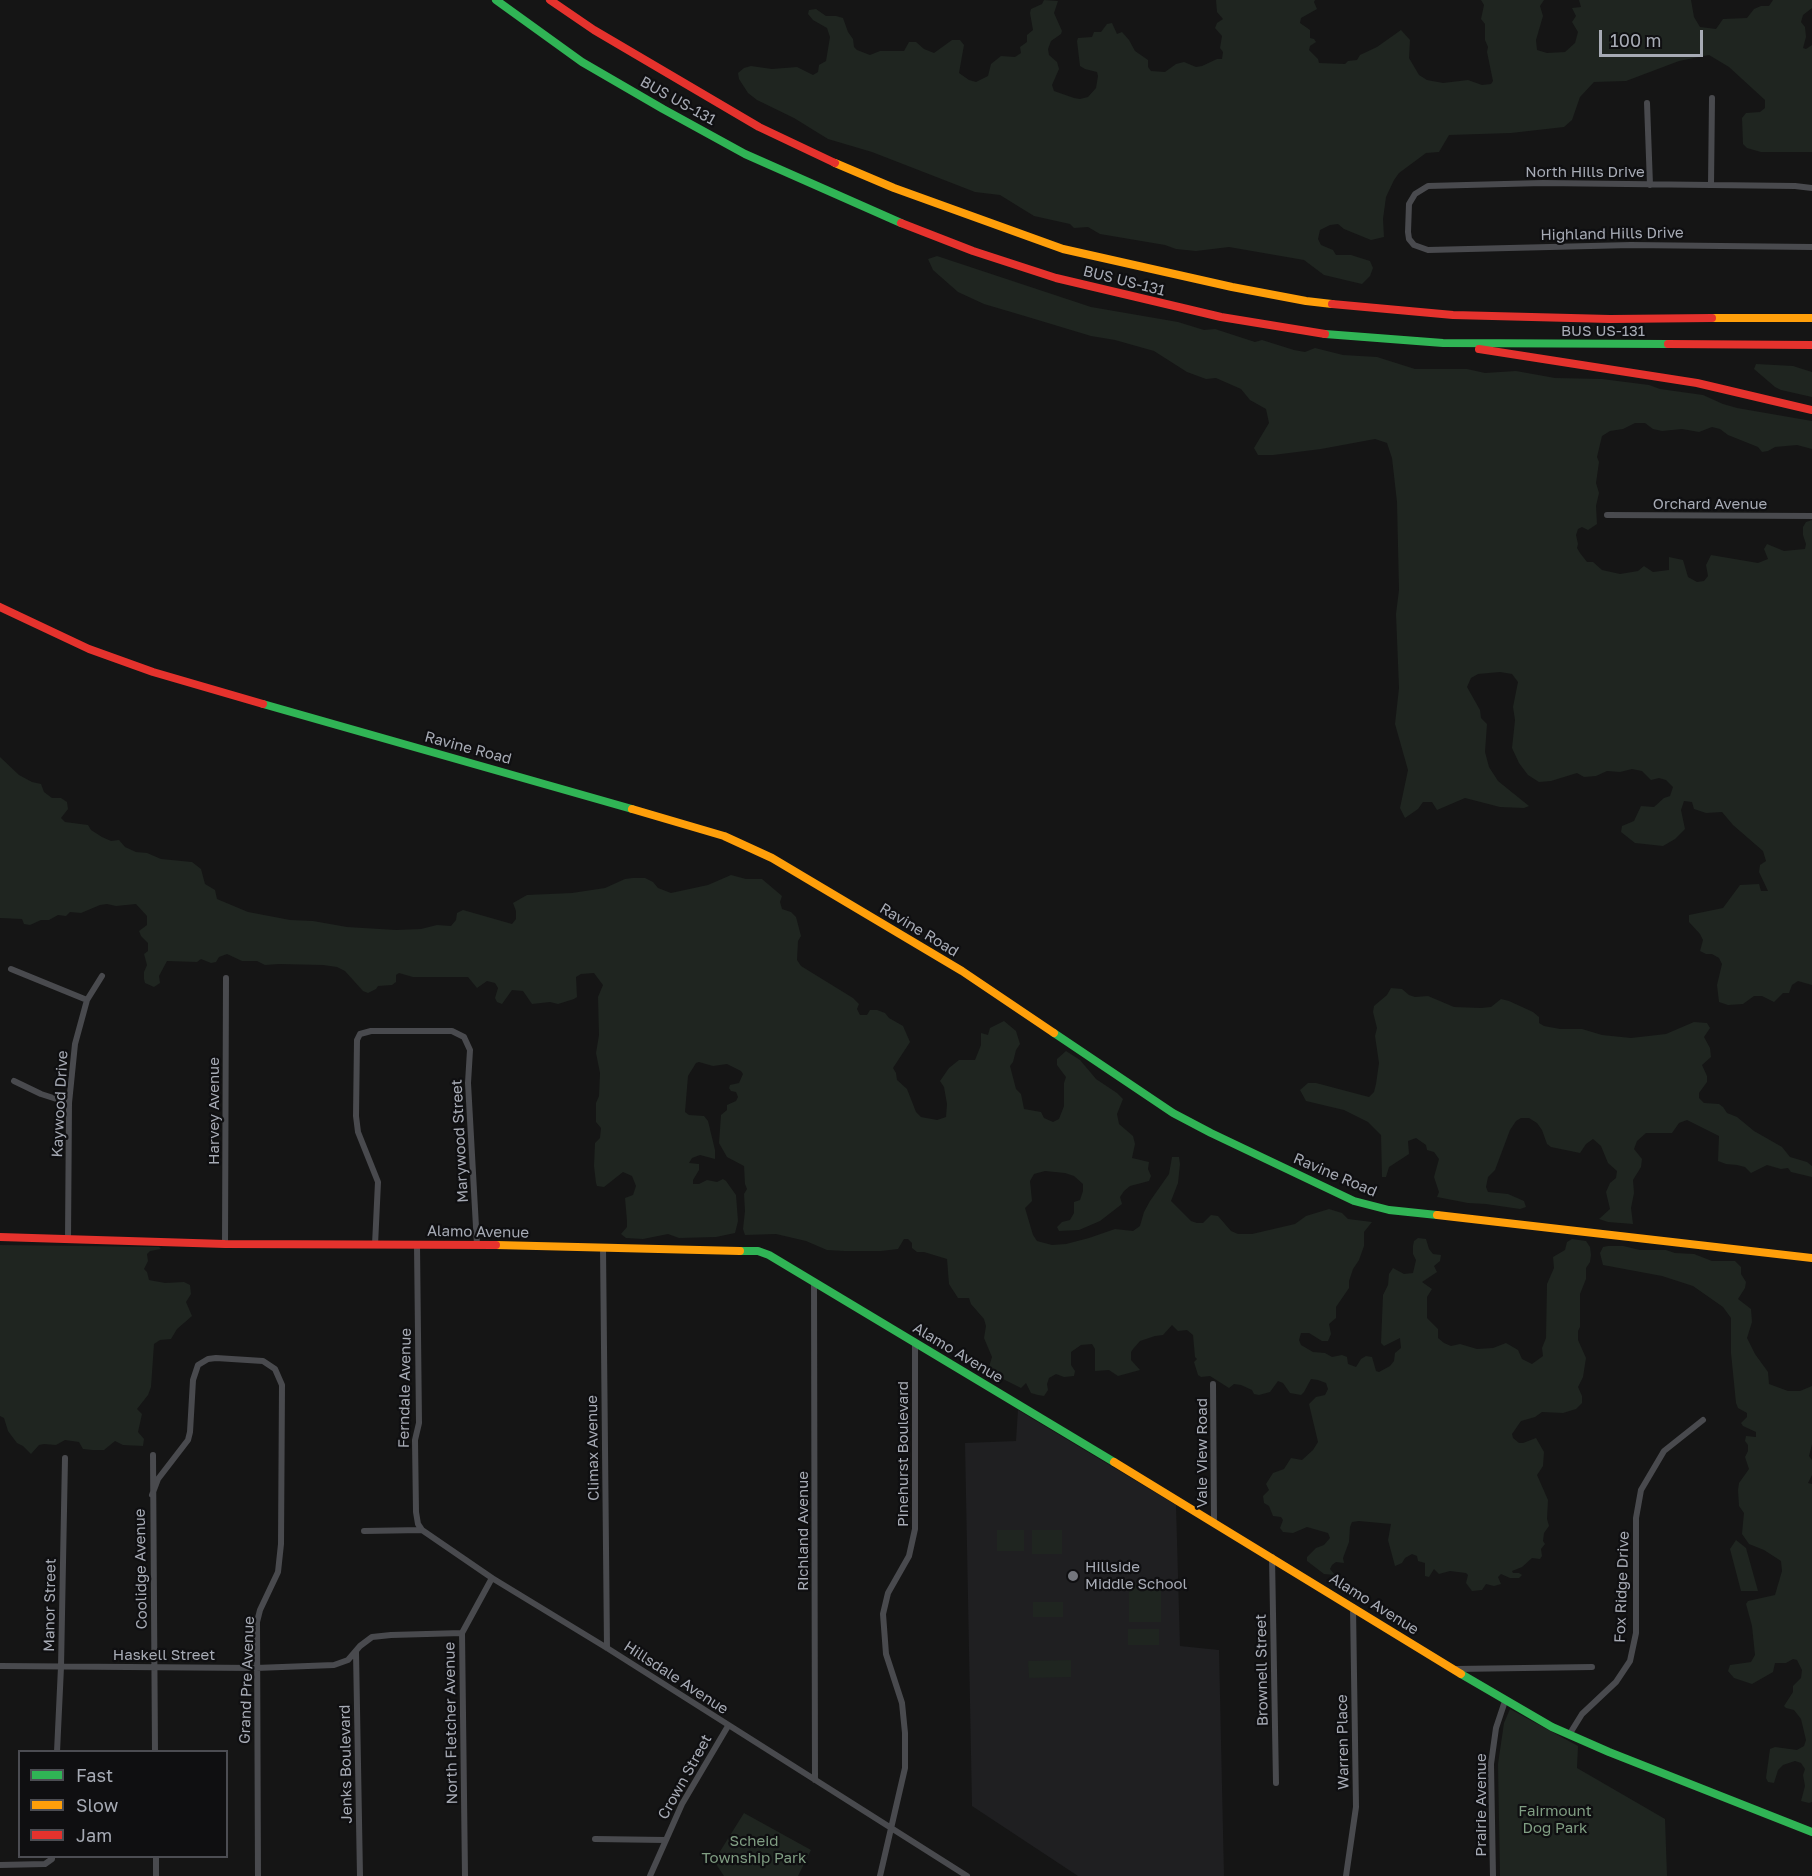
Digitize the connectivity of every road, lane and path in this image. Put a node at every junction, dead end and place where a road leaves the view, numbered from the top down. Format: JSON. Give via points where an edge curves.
{"nodes":[{"id":1,"x":496,"y":0,"type":"edge"},
{"id":2,"x":550,"y":0,"type":"edge"},
{"id":3,"x":1712,"y":98,"type":"dead end"},
{"id":4,"x":1647,"y":103,"type":"dead end"},
{"id":5,"x":1650,"y":184,"type":"junction"},
{"id":6,"x":1711,"y":185,"type":"junction"},
{"id":7,"x":1812,"y":188,"type":"edge"},
{"id":8,"x":1414,"y":245,"type":"joint"},
{"id":9,"x":1812,"y":247,"type":"edge"},
{"id":10,"x":1812,"y":318,"type":"edge"},
{"id":11,"x":1443,"y":343,"type":"junction"},
{"id":12,"x":1812,"y":345,"type":"edge"},
{"id":13,"x":1812,"y":410,"type":"edge"},
{"id":14,"x":1607,"y":515,"type":"dead end"},
{"id":15,"x":1812,"y":516,"type":"edge"},
{"id":16,"x":0,"y":607,"type":"edge"},
{"id":17,"x":11,"y":969,"type":"dead end"},
{"id":18,"x":102,"y":976,"type":"dead end"},
{"id":19,"x":226,"y":978,"type":"dead end"},
{"id":20,"x":87,"y":1000,"type":"junction"},
{"id":21,"x":14,"y":1082,"type":"dead end"},
{"id":22,"x":69,"y":1103,"type":"junction"},
{"id":23,"x":0,"y":1238,"type":"edge"},
{"id":24,"x":68,"y":1239,"type":"junction"},
{"id":25,"x":225,"y":1244,"type":"junction"},
{"id":26,"x":375,"y":1245,"type":"junction"},
{"id":27,"x":417,"y":1245,"type":"junction"},
{"id":28,"x":477,"y":1245,"type":"junction"},
{"id":29,"x":603,"y":1247,"type":"junction"},
{"id":30,"x":1812,"y":1258,"type":"edge"},
{"id":31,"x":814,"y":1282,"type":"junction"},
{"id":32,"x":915,"y":1344,"type":"junction"},
{"id":33,"x":1213,"y":1384,"type":"dead end"},
{"id":34,"x":1703,"y":1420,"type":"dead end"},
{"id":35,"x":153,"y":1455,"type":"dead end"},
{"id":36,"x":65,"y":1458,"type":"dead end"},
{"id":37,"x":152,"y":1495,"type":"junction"},
{"id":38,"x":1214,"y":1522,"type":"junction"},
{"id":39,"x":422,"y":1530,"type":"junction"},
{"id":40,"x":364,"y":1531,"type":"dead end"},
{"id":41,"x":1272,"y":1557,"type":"junction"},
{"id":42,"x":492,"y":1578,"type":"junction"},
{"id":43,"x":1353,"y":1607,"type":"junction"},
{"id":44,"x":462,"y":1633,"type":"junction"},
{"id":45,"x":607,"y":1648,"type":"junction"},
{"id":46,"x":356,"y":1652,"type":"junction"},
{"id":47,"x":0,"y":1666,"type":"edge"},
{"id":48,"x":61,"y":1667,"type":"junction"},
{"id":49,"x":154,"y":1667,"type":"junction"},
{"id":50,"x":1593,"y":1667,"type":"dead end"},
{"id":51,"x":256,"y":1668,"type":"junction"},
{"id":52,"x":1456,"y":1669,"type":"junction"},
{"id":53,"x":1505,"y":1701,"type":"junction"},
{"id":54,"x":728,"y":1726,"type":"junction"},
{"id":55,"x":1569,"y":1735,"type":"junction"},
{"id":56,"x":57,"y":1750,"type":"edge"},
{"id":57,"x":155,"y":1750,"type":"edge"},
{"id":58,"x":815,"y":1780,"type":"junction"},
{"id":59,"x":1276,"y":1783,"type":"dead end"},
{"id":60,"x":891,"y":1827,"type":"junction"},
{"id":61,"x":1812,"y":1832,"type":"edge"},
{"id":62,"x":595,"y":1839,"type":"dead end"},
{"id":63,"x":665,"y":1840,"type":"junction"},
{"id":64,"x":52,"y":1858,"type":"edge"},
{"id":65,"x":156,"y":1858,"type":"edge"},
{"id":66,"x":0,"y":1865,"type":"edge"},
{"id":67,"x":156,"y":1876,"type":"edge"},
{"id":68,"x":258,"y":1876,"type":"edge"},
{"id":69,"x":360,"y":1876,"type":"edge"},
{"id":70,"x":465,"y":1876,"type":"edge"},
{"id":71,"x":651,"y":1876,"type":"edge"},
{"id":72,"x":880,"y":1876,"type":"edge"},
{"id":73,"x":967,"y":1876,"type":"edge"},
{"id":74,"x":1346,"y":1876,"type":"edge"},
{"id":75,"x":1493,"y":1876,"type":"edge"}],
"edges":[{"from":1,"to":11,"type":"main road","name":"BUS US-131","via":[[582,62],[745,154],[973,252],[1056,278],[1221,317],[1306,332]]},
{"from":2,"to":10,"type":"main road","name":"BUS US-131","via":[[759,127],[824,158],[983,222],[1127,265],[1306,301],[1406,312],[1599,319]]},
{"from":3,"to":6,"type":"street"},
{"from":4,"to":5,"type":"street"},
{"from":5,"to":6,"type":"street","name":"North Hills Drive"},
{"from":5,"to":8,"type":"street","name":"North Hills Drive","via":[[1428,186],[1415,194],[1409,204],[1408,232]]},
{"from":6,"to":7,"type":"street","name":"North Hills Drive"},
{"from":8,"to":9,"type":"street","name":"Highland Hills Drive","via":[[1428,250],[1631,245]]},
{"from":11,"to":12,"type":"main road","name":"BUS US-131"},
{"from":11,"to":13,"type":"main road","via":[[1687,381]]},
{"from":14,"to":15,"type":"street","name":"Orchard Avenue"},
{"from":16,"to":30,"type":"main road","name":"Ravine Road","via":[[89,649],[153,672],[724,836],[772,858],[962,971],[1173,1113],[1354,1201],[1394,1211]]},
{"from":17,"to":20,"type":"street"},
{"from":18,"to":20,"type":"street","name":"Kaywood Drive"},
{"from":19,"to":25,"type":"street","name":"Harvey Avenue"},
{"from":20,"to":22,"type":"street","name":"Kaywood Drive","via":[[75,1044]]},
{"from":21,"to":22,"type":"street"},
{"from":22,"to":24,"type":"street","name":"Kaywood Drive"},
{"from":23,"to":24,"type":"main road","name":"Alamo Avenue"},
{"from":24,"to":25,"type":"main road","name":"Alamo Avenue"},
{"from":25,"to":26,"type":"main road","name":"Alamo Avenue"},
{"from":26,"to":27,"type":"main road","name":"Alamo Avenue"},
{"from":26,"to":28,"type":"street","name":"Marywood Street","via":[[378,1182],[358,1132],[356,1116],[356,1043],[358,1036],[370,1031],[452,1031],[464,1037],[470,1050],[468,1083]]},
{"from":27,"to":28,"type":"main road","name":"Alamo Avenue"},
{"from":27,"to":39,"type":"street","name":"Ferndale Avenue","via":[[416,1512]]},
{"from":28,"to":29,"type":"main road","name":"Alamo Avenue"},
{"from":29,"to":31,"type":"main road","name":"Alamo Avenue","via":[[758,1251]]},
{"from":29,"to":45,"type":"street","name":"Climax Avenue"},
{"from":31,"to":32,"type":"main road","name":"Alamo Avenue"},
{"from":31,"to":58,"type":"street","name":"Richland Avenue"},
{"from":32,"to":38,"type":"main road","name":"Alamo Avenue"},
{"from":32,"to":60,"type":"street","name":"Pinehurst Boulevard","via":[[915,1529],[909,1556],[888,1593],[883,1614],[884,1644],[902,1703],[905,1733],[903,1778]]},
{"from":33,"to":38,"type":"street","name":"Vale View Road"},
{"from":34,"to":55,"type":"street","name":"Fox Ridge Drive","via":[[1659,1457],[1641,1490],[1636,1529],[1636,1633],[1630,1661],[1616,1682],[1582,1714]]},
{"from":35,"to":37,"type":"street","name":"Coolidge Avenue"},
{"from":36,"to":48,"type":"street","name":"Manor Street"},
{"from":37,"to":49,"type":"street","name":"Coolidge Avenue"},
{"from":37,"to":51,"type":"street","name":"Grand Pre Avenue","via":[[158,1479],[188,1440],[198,1365],[208,1359],[255,1360],[275,1369],[282,1385],[280,1563],[257,1622]]},
{"from":38,"to":41,"type":"main road","name":"Alamo Avenue"},
{"from":39,"to":40,"type":"street"},
{"from":39,"to":42,"type":"street","name":"Hillsdale Avenue"},
{"from":41,"to":43,"type":"main road","name":"Alamo Avenue"},
{"from":41,"to":59,"type":"street","name":"Brownell Street"},
{"from":42,"to":44,"type":"street","name":"North Fletcher Avenue"},
{"from":42,"to":45,"type":"street","name":"Hillsdale Avenue"},
{"from":43,"to":52,"type":"main road","name":"Alamo Avenue"},
{"from":43,"to":74,"type":"street","name":"Warren Place","via":[[1356,1807]]},
{"from":44,"to":46,"type":"street","name":"Haskell Street","via":[[372,1637]]},
{"from":44,"to":70,"type":"street","name":"North Fletcher Avenue"},
{"from":45,"to":54,"type":"street","name":"Hillsdale Avenue"},
{"from":46,"to":51,"type":"street","name":"Haskell Street","via":[[334,1665]]},
{"from":46,"to":69,"type":"street","name":"Jenks Boulevard"},
{"from":47,"to":48,"type":"street","name":"Haskell Street"},
{"from":48,"to":49,"type":"street","name":"Haskell Street"},
{"from":48,"to":56,"type":"street","name":"Manor Street"},
{"from":49,"to":51,"type":"street","name":"Haskell Street"},
{"from":49,"to":57,"type":"street","name":"Coolidge Avenue"},
{"from":50,"to":52,"type":"street"},
{"from":51,"to":68,"type":"street","name":"Grand Pre Avenue"},
{"from":52,"to":53,"type":"main road","name":"Alamo Avenue"},
{"from":53,"to":55,"type":"main road","name":"Alamo Avenue"},
{"from":53,"to":75,"type":"street","name":"Prairie Avenue","via":[[1491,1764]]},
{"from":54,"to":58,"type":"street","name":"Hillsdale Avenue"},
{"from":54,"to":63,"type":"street","name":"Crown Street"},
{"from":55,"to":61,"type":"main road","name":"Alamo Avenue"},
{"from":58,"to":60,"type":"street","name":"Hillsdale Avenue"},
{"from":60,"to":72,"type":"street","name":"Pinehurst Boulevard"},
{"from":60,"to":73,"type":"street","name":"Hillsdale Avenue"},
{"from":62,"to":63,"type":"street","name":"Crown Street"},
{"from":63,"to":71,"type":"street","name":"Crown Street"},
{"from":64,"to":66,"type":"street","via":[[45,1864]]},
{"from":65,"to":67,"type":"street"}]}
